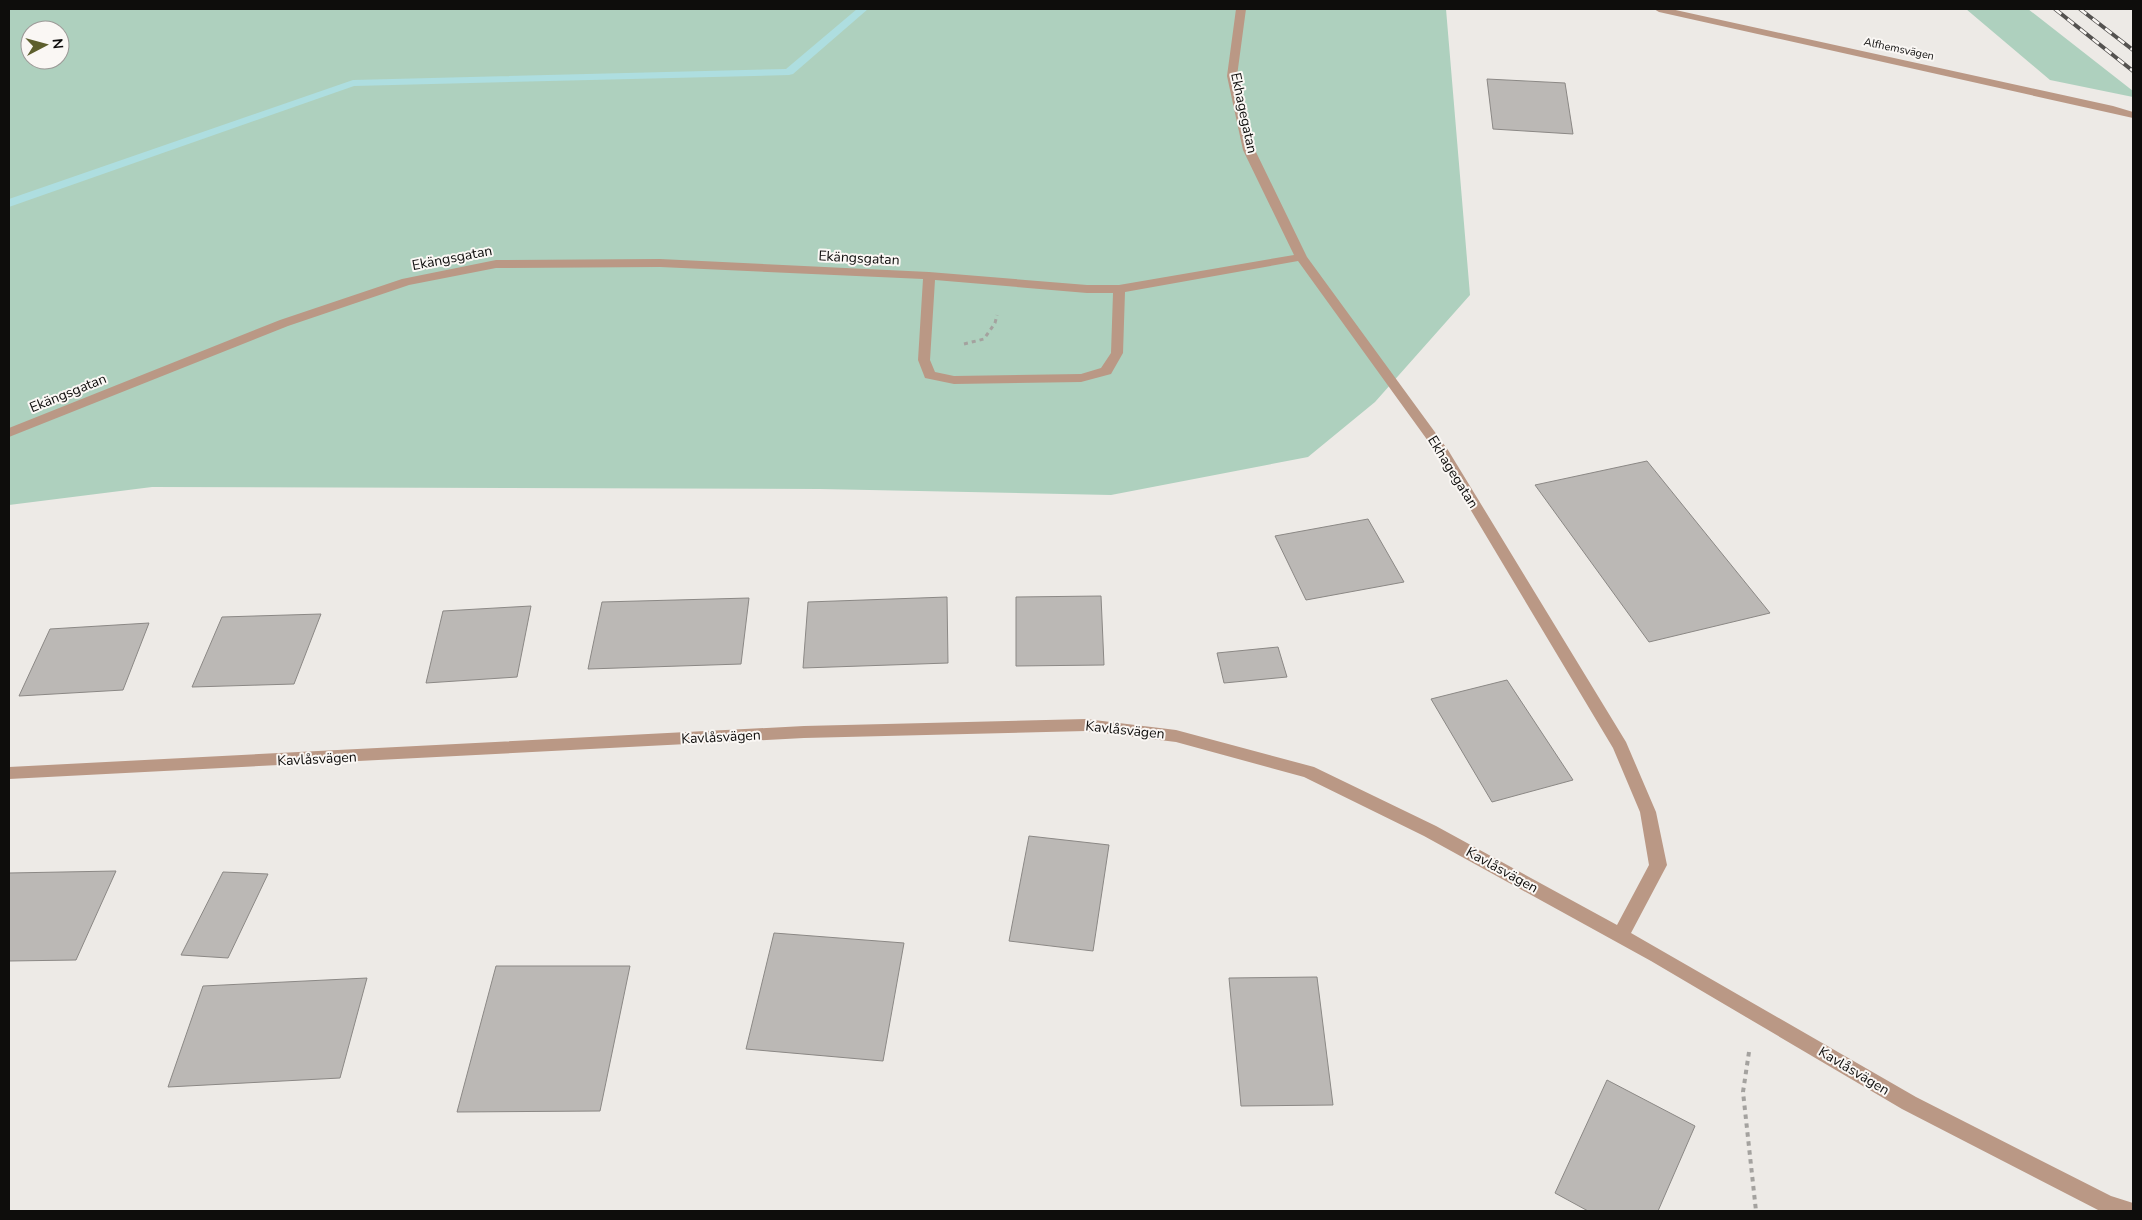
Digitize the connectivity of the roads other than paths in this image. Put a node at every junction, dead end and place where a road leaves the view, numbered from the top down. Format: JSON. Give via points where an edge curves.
{"nodes":[{"id":1,"x":1241,"y":9,"type":"edge"},
{"id":2,"x":1658,"y":9,"type":"edge"},
{"id":3,"x":2133,"y":115,"type":"edge"},
{"id":4,"x":1301,"y":257,"type":"junction"},
{"id":5,"x":929,"y":276,"type":"junction"},
{"id":6,"x":1119,"y":289,"type":"junction"},
{"id":7,"x":9,"y":433,"type":"edge"},
{"id":8,"x":9,"y":773,"type":"edge"},
{"id":9,"x":1620,"y":936,"type":"junction"},
{"id":10,"x":2128,"y":1211,"type":"edge"}],
"edges":[{"from":1,"to":4,"type":"street","name":"Ekhagegatan","via":[[1232,76],[1248,150]]},
{"from":2,"to":3,"type":"street","name":"Alfhemsvägen"},
{"from":4,"to":6,"type":"street","name":"Ekängsgatan"},
{"from":4,"to":9,"type":"street","name":"Ekhagegatan","via":[[1441,450],[1620,746],[1648,812],[1658,865]]},
{"from":5,"to":6,"type":"street","name":"Ekängsgatan"},
{"from":5,"to":6,"type":"street","via":[[924,360],[930,375],[954,380],[1080,378],[1106,371],[1117,353]]},
{"from":5,"to":7,"type":"street","name":"Ekängsgatan","via":[[660,263],[496,264],[406,282],[284,323]]},
{"from":8,"to":9,"type":"street","name":"Kavlåsvägen","via":[[804,732],[1086,725],[1176,736],[1308,772],[1430,831]]},
{"from":9,"to":10,"type":"street","name":"Kavlåsvägen","via":[[1909,1103],[2107,1204]]}]}
